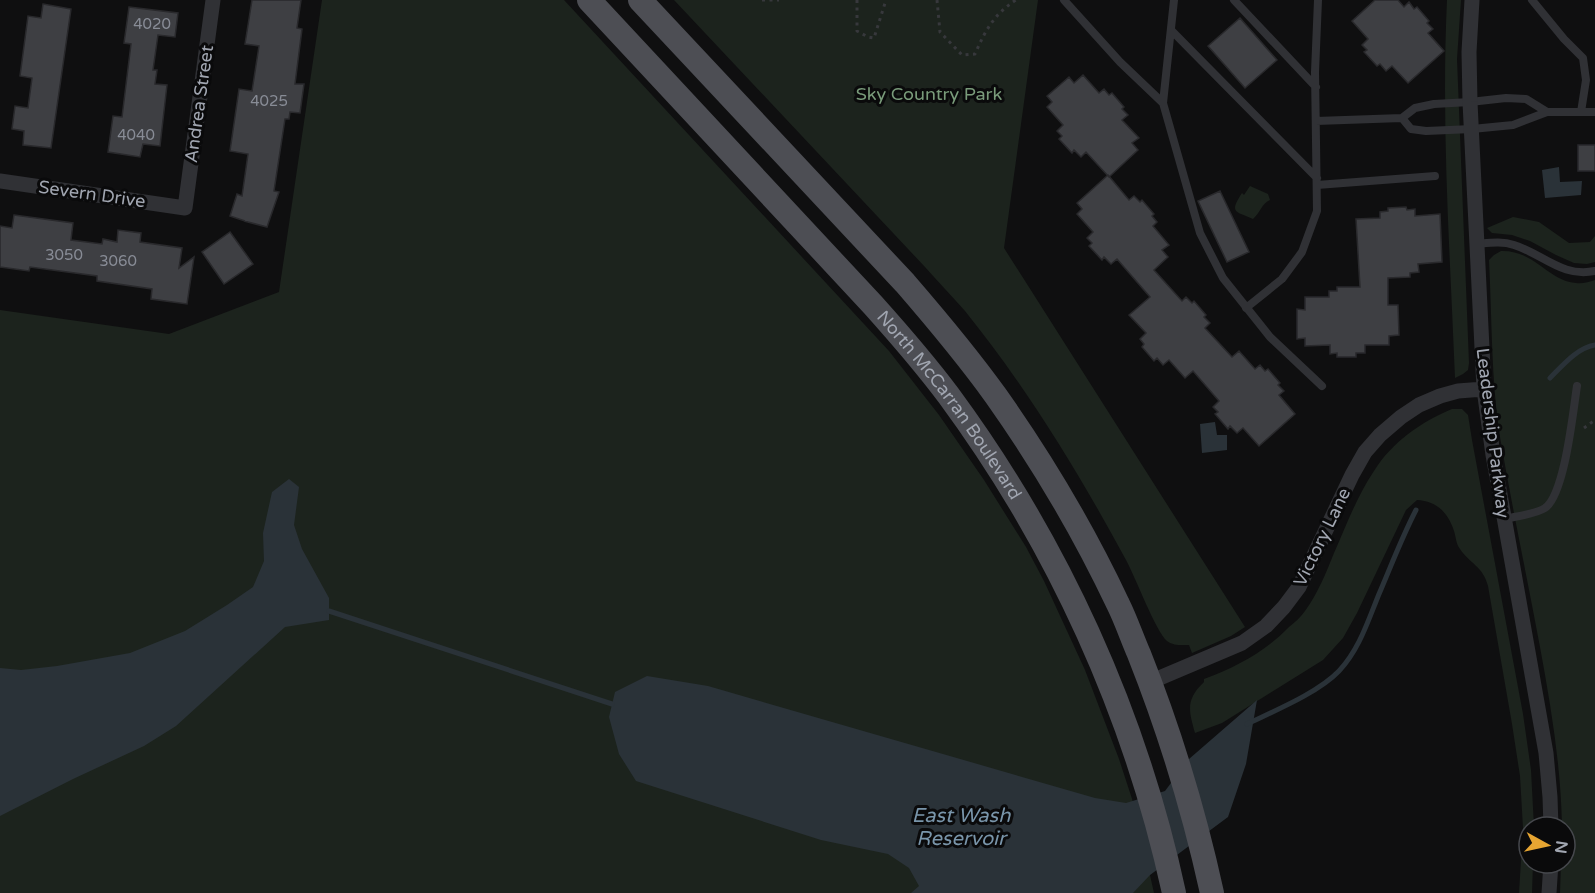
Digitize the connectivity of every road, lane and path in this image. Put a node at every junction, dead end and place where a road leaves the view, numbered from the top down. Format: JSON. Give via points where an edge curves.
{"nodes":[{"id":1,"x":213,"y":0,"type":"edge"},
{"id":2,"x":589,"y":0,"type":"edge"},
{"id":3,"x":640,"y":0,"type":"edge"},
{"id":4,"x":762,"y":0,"type":"edge"},
{"id":5,"x":779,"y":0,"type":"edge"},
{"id":6,"x":857,"y":0,"type":"edge"},
{"id":7,"x":886,"y":0,"type":"edge"},
{"id":8,"x":938,"y":0,"type":"edge"},
{"id":9,"x":1016,"y":0,"type":"edge"},
{"id":10,"x":1064,"y":0,"type":"edge"},
{"id":11,"x":1174,"y":0,"type":"edge"},
{"id":12,"x":1234,"y":0,"type":"edge"},
{"id":13,"x":1318,"y":0,"type":"edge"},
{"id":14,"x":1472,"y":0,"type":"edge"},
{"id":15,"x":1532,"y":0,"type":"edge"},
{"id":16,"x":1171,"y":30,"type":"junction"},
{"id":17,"x":1316,"y":87,"type":"junction"},
{"id":18,"x":1470,"y":102,"type":"junction"},
{"id":19,"x":1163,"y":103,"type":"junction"},
{"id":20,"x":1547,"y":111,"type":"junction"},
{"id":21,"x":1581,"y":112,"type":"junction"},
{"id":22,"x":1595,"y":112,"type":"edge"},
{"id":23,"x":1402,"y":118,"type":"junction"},
{"id":24,"x":1316,"y":120,"type":"junction"},
{"id":25,"x":1472,"y":129,"type":"junction"},
{"id":26,"x":1435,"y":176,"type":"dead end"},
{"id":27,"x":0,"y":181,"type":"edge"},
{"id":28,"x":1317,"y":181,"type":"junction"},
{"id":29,"x":185,"y":208,"type":"joint"},
{"id":30,"x":1476,"y":244,"type":"junction"},
{"id":31,"x":1595,"y":271,"type":"edge"},
{"id":32,"x":1246,"y":308,"type":"junction"},
{"id":33,"x":1322,"y":386,"type":"dead end"},
{"id":34,"x":1577,"y":386,"type":"dead end"},
{"id":35,"x":1484,"y":389,"type":"junction"},
{"id":36,"x":1504,"y":519,"type":"junction"},
{"id":37,"x":1093,"y":641,"type":"junction"},
{"id":38,"x":1150,"y":682,"type":"junction"},
{"id":39,"x":1115,"y":696,"type":"junction"},
{"id":40,"x":1173,"y":746,"type":"junction"},
{"id":41,"x":1551,"y":815,"type":"edge"},
{"id":42,"x":1550,"y":875,"type":"edge"},
{"id":43,"x":1174,"y":893,"type":"edge"},
{"id":44,"x":1212,"y":893,"type":"edge"},
{"id":45,"x":1549,"y":893,"type":"edge"}],
"edges":[{"from":1,"to":29,"type":"street","name":"Andrea Street"},
{"from":2,"to":37,"type":"main road","name":"North McCarran Boulevard","via":[[873,305],[935,378],[1011,487]]},
{"from":3,"to":38,"type":"main road","name":"North McCarran Boulevard","via":[[905,283],[996,396],[1082,534],[1118,605]]},
{"from":4,"to":5,"type":"path"},
{"from":6,"to":7,"type":"path","via":[[857,31],[874,38]]},
{"from":8,"to":9,"type":"path","via":[[940,32],[962,55],[975,54],[987,27]]},
{"from":10,"to":19,"type":"lane"},
{"from":11,"to":16,"type":"lane"},
{"from":12,"to":17,"type":"lane"},
{"from":13,"to":17,"type":"lane"},
{"from":14,"to":18,"type":"street","name":"Leadership Parkway"},
{"from":15,"to":21,"type":"lane","via":[[1583,58],[1586,80]]},
{"from":16,"to":19,"type":"lane"},
{"from":16,"to":28,"type":"lane"},
{"from":17,"to":24,"type":"lane"},
{"from":18,"to":20,"type":"lane","via":[[1526,99]]},
{"from":18,"to":23,"type":"lane","via":[[1415,108]]},
{"from":18,"to":25,"type":"street","name":"Leadership Parkway"},
{"from":19,"to":32,"type":"lane","via":[[1200,233],[1223,278]]},
{"from":20,"to":21,"type":"lane"},
{"from":20,"to":25,"type":"lane","via":[[1513,124]]},
{"from":21,"to":22,"type":"lane"},
{"from":23,"to":24,"type":"lane"},
{"from":23,"to":25,"type":"lane","via":[[1411,129]]},
{"from":24,"to":28,"type":"lane"},
{"from":25,"to":30,"type":"street","name":"Leadership Parkway"},
{"from":26,"to":28,"type":"lane"},
{"from":27,"to":29,"type":"street","name":"Severn Drive"},
{"from":28,"to":32,"type":"lane","via":[[1317,211],[1302,252],[1282,279]]},
{"from":30,"to":31,"type":"lane","via":[[1512,244],[1569,272]]},
{"from":30,"to":35,"type":"street","name":"Leadership Parkway"},
{"from":32,"to":33,"type":"lane","via":[[1270,338]]},
{"from":34,"to":36,"type":"lane","via":[[1561,476],[1551,502],[1535,512]]},
{"from":35,"to":36,"type":"street","name":"Leadership Parkway"},
{"from":35,"to":38,"type":"street","name":"Victory Lane","via":[[1458,391],[1419,405],[1380,435],[1352,475],[1299,587],[1266,626],[1242,643]]},
{"from":36,"to":41,"type":"street","name":"Leadership Parkway","via":[[1546,753]]},
{"from":37,"to":38,"type":"main road","via":[[1133,680]]},
{"from":37,"to":39,"type":"main road","name":"North McCarran Boulevard"},
{"from":38,"to":40,"type":"main road","name":"North McCarran Boulevard"},
{"from":39,"to":40,"type":"main road","via":[[1136,700]]},
{"from":39,"to":43,"type":"main road","name":"North McCarran Boulevard","via":[[1155,815]]},
{"from":40,"to":44,"type":"main road","name":"North McCarran Boulevard"},
{"from":42,"to":45,"type":"street"}]}
